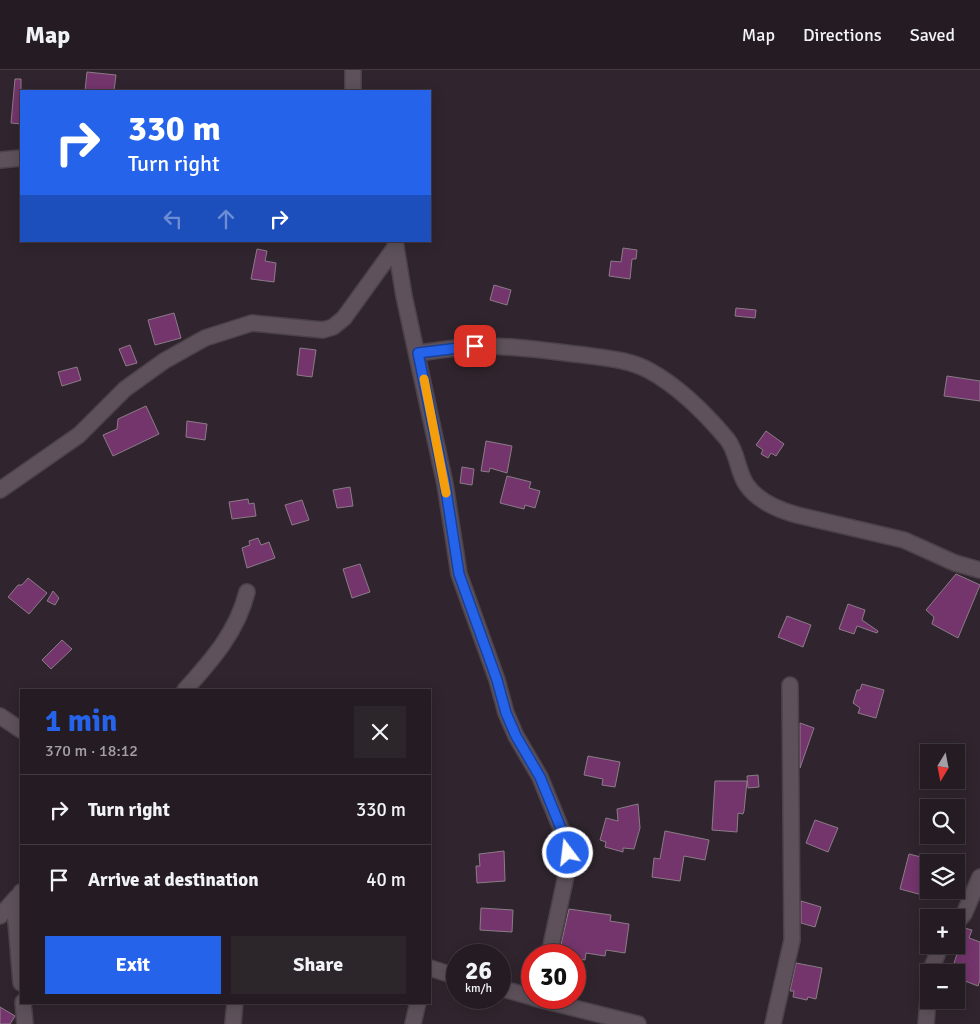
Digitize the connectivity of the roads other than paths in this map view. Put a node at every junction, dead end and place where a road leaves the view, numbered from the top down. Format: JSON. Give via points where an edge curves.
{"nodes":[{"id":1,"x":353,"y":70,"type":"edge"},
{"id":2,"x":353,"y":90,"type":"edge"},
{"id":3,"x":20,"y":158,"type":"edge"},
{"id":4,"x":0,"y":160,"type":"edge"},
{"id":5,"x":396,"y":244,"type":"edge"},
{"id":6,"x":418,"y":353,"type":"junction"},
{"id":7,"x":0,"y":490,"type":"edge"},
{"id":8,"x":980,"y":570,"type":"edge"},
{"id":9,"x":246,"y":592,"type":"dead end"},
{"id":10,"x":790,"y":685,"type":"dead end"},
{"id":11,"x":186,"y":689,"type":"edge"},
{"id":12,"x":0,"y":716,"type":"edge"},
{"id":13,"x":20,"y":729,"type":"edge"},
{"id":14,"x":980,"y":877,"type":"edge"},
{"id":15,"x":20,"y":894,"type":"edge"},
{"id":16,"x":965,"y":912,"type":"edge"},
{"id":17,"x":0,"y":916,"type":"edge"},
{"id":18,"x":551,"y":944,"type":"edge"},
{"id":19,"x":431,"y":968,"type":"edge"},
{"id":20,"x":20,"y":973,"type":"edge"},
{"id":21,"x":446,"y":973,"type":"edge"},
{"id":22,"x":23,"y":1004,"type":"edge"},
{"id":23,"x":235,"y":1004,"type":"edge"},
{"id":24,"x":418,"y":1004,"type":"edge"},
{"id":25,"x":580,"y":1009,"type":"edge"},
{"id":26,"x":927,"y":1009,"type":"edge"},
{"id":27,"x":25,"y":1024,"type":"edge"},
{"id":28,"x":233,"y":1024,"type":"edge"},
{"id":29,"x":413,"y":1024,"type":"edge"},
{"id":30,"x":638,"y":1024,"type":"edge"},
{"id":31,"x":773,"y":1024,"type":"edge"},
{"id":32,"x":926,"y":1024,"type":"edge"}],
"edges":[{"from":1,"to":2,"type":"street"},
{"from":3,"to":4,"type":"street"},
{"from":5,"to":6,"type":"street"},
{"from":5,"to":7,"type":"street","via":[[344,318],[333,327],[323,330],[252,323],[204,338],[125,389],[79,435]]},
{"from":6,"to":8,"type":"street","via":[[475,346],[530,348],[601,357],[643,368],[675,389],[728,440],[737,455],[746,484],[762,499],[797,515],[904,540],[955,563]]},
{"from":6,"to":18,"type":"street","via":[[445,484],[459,574],[506,713],[540,777],[568,853]]},
{"from":9,"to":11,"type":"street","via":[[242,613],[216,655]]},
{"from":10,"to":31,"type":"street","via":[[792,940]]},
{"from":12,"to":13,"type":"street"},
{"from":14,"to":16,"type":"street"},
{"from":15,"to":17,"type":"street"},
{"from":15,"to":20,"type":"street","via":[[15,923]]},
{"from":19,"to":21,"type":"street"},
{"from":22,"to":27,"type":"street"},
{"from":23,"to":28,"type":"street"},
{"from":24,"to":29,"type":"street"},
{"from":25,"to":30,"type":"street"},
{"from":26,"to":32,"type":"street"}]}
